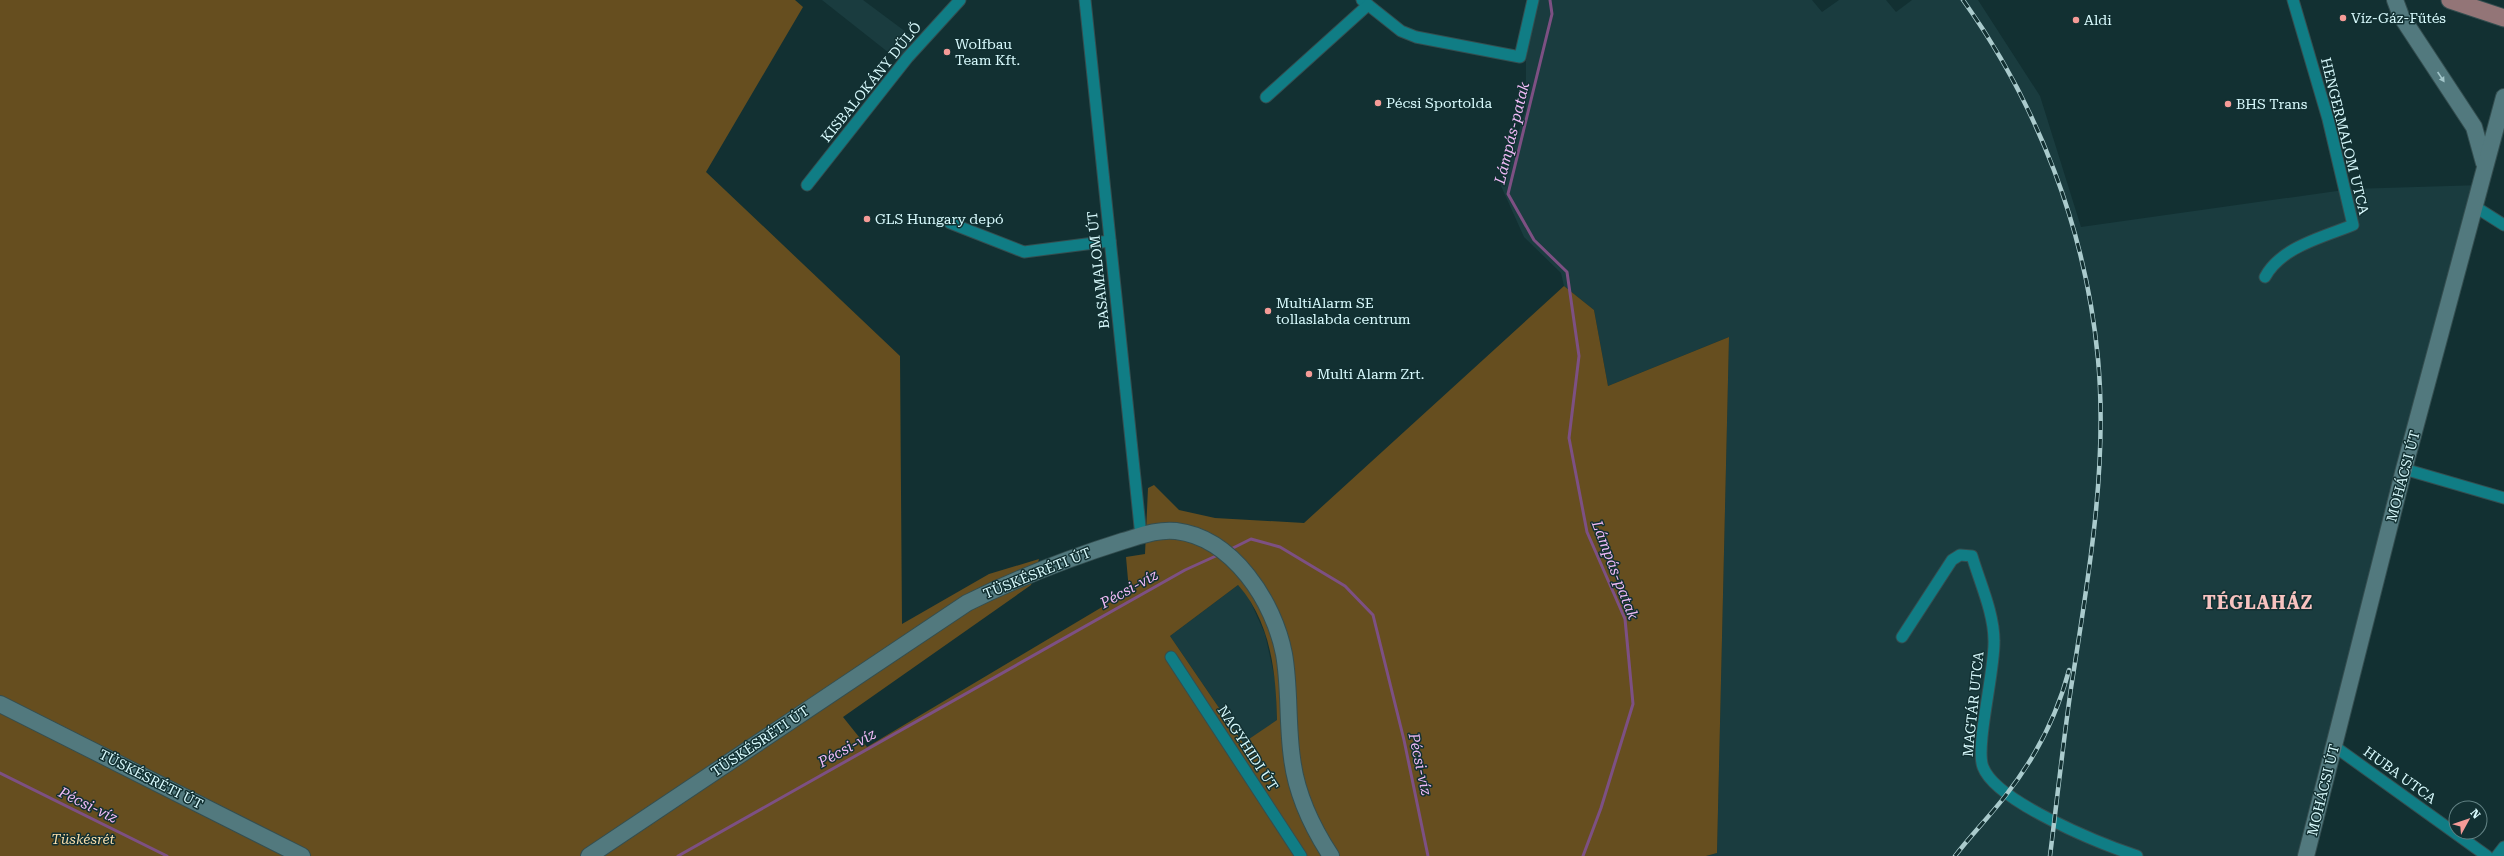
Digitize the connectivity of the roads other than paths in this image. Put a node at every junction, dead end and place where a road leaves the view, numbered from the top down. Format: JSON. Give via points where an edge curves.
{"nodes":[{"id":1,"x":960,"y":0,"type":"edge"},
{"id":2,"x":1085,"y":0,"type":"edge"},
{"id":3,"x":1533,"y":0,"type":"edge"},
{"id":4,"x":2293,"y":0,"type":"edge"},
{"id":5,"x":2395,"y":0,"type":"edge"},
{"id":6,"x":2450,"y":0,"type":"edge"},
{"id":7,"x":1365,"y":2,"type":"edge"},
{"id":8,"x":2503,"y":16,"type":"edge"},
{"id":9,"x":1266,"y":97,"type":"dead end"},
{"id":10,"x":2504,"y":97,"type":"edge"},
{"id":11,"x":2465,"y":112,"type":"junction"},
{"id":12,"x":2499,"y":117,"type":"junction"},
{"id":13,"x":2499,"y":135,"type":"edge"},
{"id":14,"x":2485,"y":166,"type":"junction"},
{"id":15,"x":807,"y":185,"type":"dead end"},
{"id":16,"x":2474,"y":206,"type":"junction"},
{"id":17,"x":950,"y":223,"type":"dead end"},
{"id":18,"x":2504,"y":225,"type":"edge"},
{"id":19,"x":1110,"y":241,"type":"junction"},
{"id":20,"x":2265,"y":277,"type":"dead end"},
{"id":21,"x":2404,"y":469,"type":"junction"},
{"id":22,"x":2504,"y":497,"type":"edge"},
{"id":23,"x":1141,"y":536,"type":"junction"},
{"id":24,"x":1902,"y":637,"type":"dead end"},
{"id":25,"x":1171,"y":657,"type":"dead end"},
{"id":26,"x":0,"y":704,"type":"edge"},
{"id":27,"x":2334,"y":746,"type":"junction"},
{"id":28,"x":2504,"y":847,"type":"edge"},
{"id":29,"x":296,"y":855,"type":"edge"},
{"id":30,"x":589,"y":856,"type":"edge"},
{"id":31,"x":1301,"y":856,"type":"edge"},
{"id":32,"x":1331,"y":856,"type":"edge"},
{"id":33,"x":2137,"y":856,"type":"edge"},
{"id":34,"x":2306,"y":856,"type":"edge"},
{"id":35,"x":2487,"y":856,"type":"edge"},
{"id":36,"x":2497,"y":856,"type":"edge"}],
"edges":[{"from":1,"to":15,"type":"street","name":"KISBALOKÁNY DŰLŐ","via":[[908,57]]},
{"from":2,"to":19,"type":"street","name":"BASAMALOM ÚT"},
{"from":3,"to":7,"type":"street","via":[[1520,57],[1416,37],[1401,31]]},
{"from":4,"to":20,"type":"street","name":"HENGERMALOM UTCA","via":[[2328,119],[2353,225],[2284,256],[2273,265]]},
{"from":5,"to":11,"type":"street","one_way":true,"via":[[2401,16]]},
{"from":6,"to":8,"type":"main road"},
{"from":7,"to":9,"type":"street"},
{"from":10,"to":12,"type":"street","name":"MOHÁCSI ÚT"},
{"from":11,"to":12,"type":"street","via":[[2483,121]]},
{"from":11,"to":14,"type":"street","via":[[2482,147]]},
{"from":12,"to":13,"type":"street","name":"MOHÁCSI ÚT"},
{"from":13,"to":14,"type":"street","name":"MOHÁCSI ÚT"},
{"from":14,"to":16,"type":"street","name":"MOHÁCSI ÚT"},
{"from":16,"to":18,"type":"street"},
{"from":16,"to":21,"type":"street","name":"MOHÁCSI ÚT"},
{"from":17,"to":19,"type":"street","via":[[1024,252]]},
{"from":19,"to":23,"type":"street","name":"BASAMALOM ÚT"},
{"from":21,"to":22,"type":"street"},
{"from":21,"to":27,"type":"street","name":"MOHÁCSI ÚT"},
{"from":23,"to":30,"type":"street","name":"TÜSKÉSRÉTI ÚT","via":[[1091,551],[992,590],[967,603]]},
{"from":23,"to":32,"type":"street","name":"TÜSKÉSRÉTI ÚT","via":[[1176,531],[1197,536],[1217,546],[1234,559],[1255,587],[1279,635],[1287,677],[1295,776],[1312,823]]},
{"from":24,"to":33,"type":"street","name":"MAGTÁR UTCA","via":[[1952,560],[1960,555],[1972,556],[1994,640],[1992,683],[1981,753],[1983,768],[2001,790],[2029,808],[2118,850]]},
{"from":25,"to":31,"type":"street","name":"NAGYHIDI ÚT"},
{"from":26,"to":29,"type":"street","name":"TÜSKÉSRÉTI ÚT"},
{"from":27,"to":34,"type":"street","name":"MOHÁCSI ÚT"},
{"from":27,"to":35,"type":"street","name":"HUBA UTCA"},
{"from":28,"to":36,"type":"street"}]}
